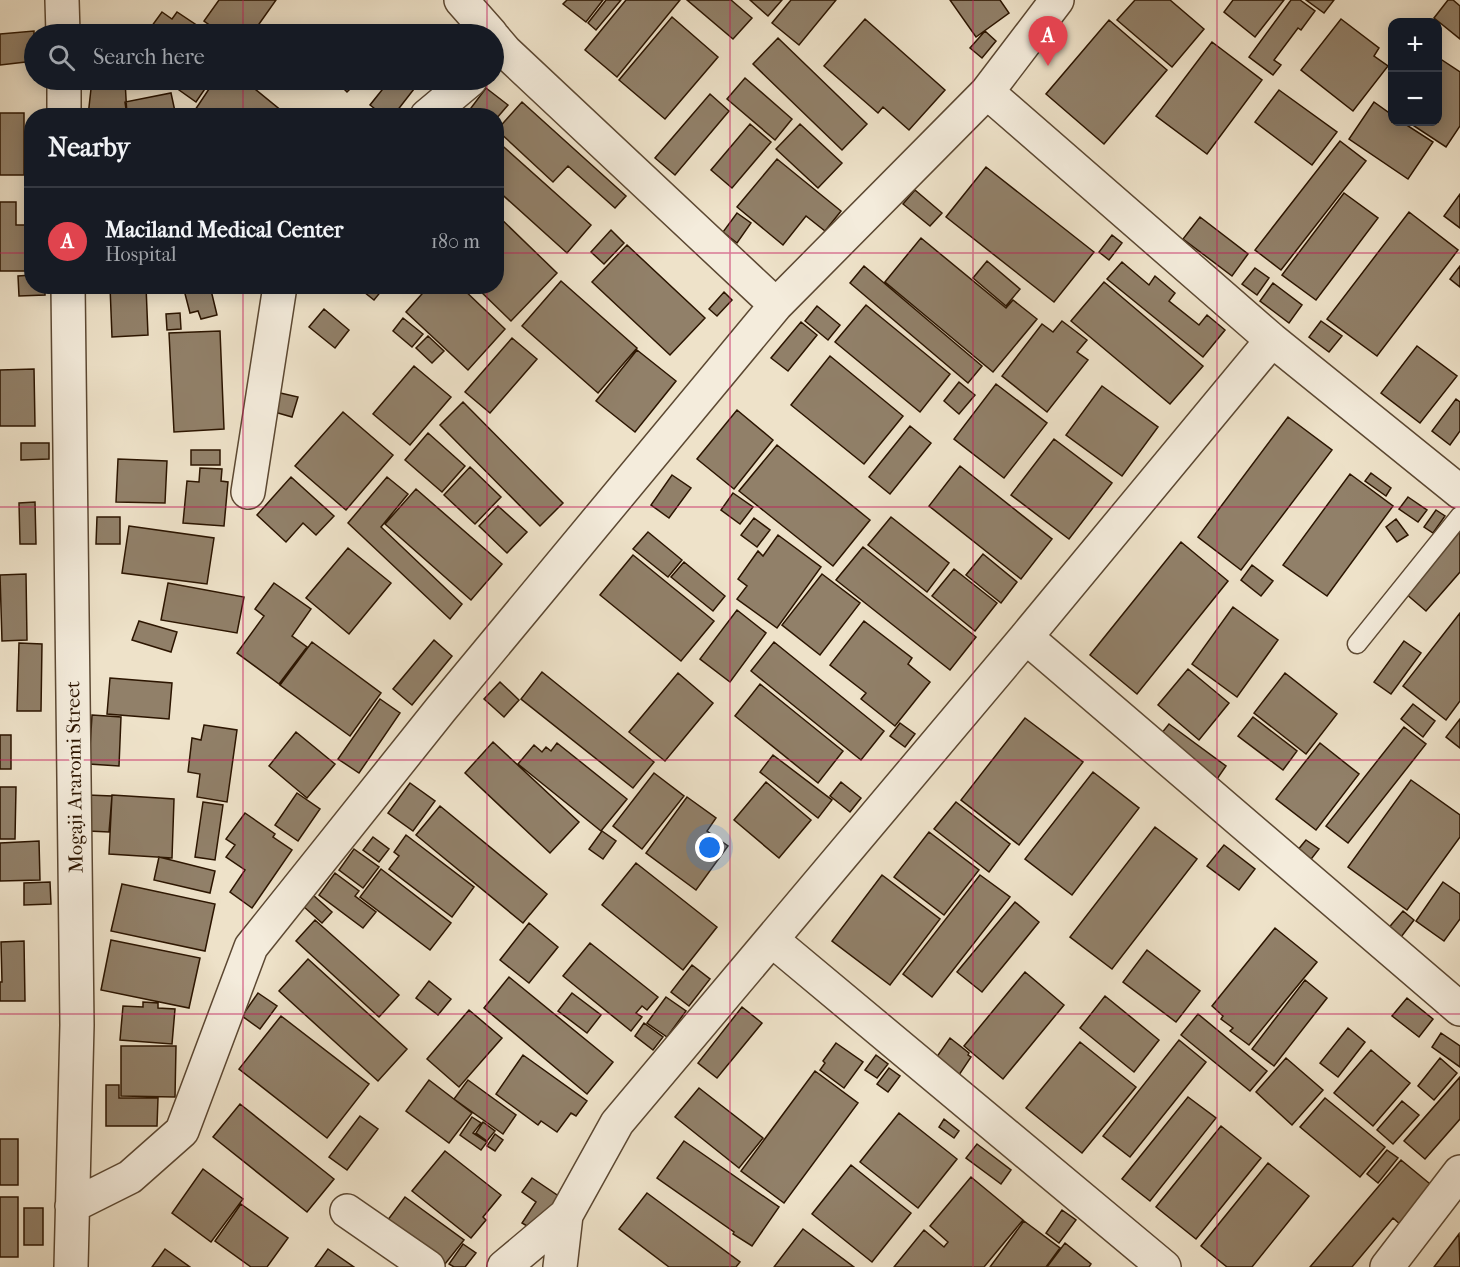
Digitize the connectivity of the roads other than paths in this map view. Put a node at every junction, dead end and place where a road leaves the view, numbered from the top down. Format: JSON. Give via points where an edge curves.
{"nodes":[{"id":1,"x":62,"y":0,"type":"edge"},
{"id":2,"x":461,"y":0,"type":"edge"},
{"id":3,"x":1049,"y":3,"type":"edge"},
{"id":4,"x":63,"y":24,"type":"edge"},
{"id":5,"x":479,"y":24,"type":"edge"},
{"id":6,"x":504,"y":53,"type":"edge"},
{"id":7,"x":64,"y":90,"type":"edge"},
{"id":8,"x":458,"y":90,"type":"edge"},
{"id":9,"x":987,"y":93,"type":"junction"},
{"id":10,"x":64,"y":108,"type":"edge"},
{"id":11,"x":437,"y":108,"type":"edge"},
{"id":12,"x":68,"y":294,"type":"edge"},
{"id":13,"x":279,"y":294,"type":"edge"},
{"id":14,"x":776,"y":305,"type":"junction"},
{"id":15,"x":1272,"y":340,"type":"junction"},
{"id":16,"x":248,"y":492,"type":"dead end"},
{"id":17,"x":1460,"y":492,"type":"edge"},
{"id":18,"x":1460,"y":516,"type":"edge"},
{"id":19,"x":1026,"y":637,"type":"junction"},
{"id":20,"x":1357,"y":644,"type":"dead end"},
{"id":21,"x":771,"y":940,"type":"junction"},
{"id":22,"x":1460,"y":1009,"type":"edge"},
{"id":23,"x":1460,"y":1172,"type":"edge"},
{"id":24,"x":72,"y":1206,"type":"junction"},
{"id":25,"x":347,"y":1211,"type":"dead end"},
{"id":26,"x":566,"y":1215,"type":"junction"},
{"id":27,"x":71,"y":1267,"type":"edge"},
{"id":28,"x":428,"y":1267,"type":"edge"},
{"id":29,"x":504,"y":1267,"type":"edge"},
{"id":30,"x":560,"y":1267,"type":"edge"},
{"id":31,"x":1164,"y":1267,"type":"edge"},
{"id":32,"x":1388,"y":1267,"type":"edge"}],
"edges":[{"from":1,"to":4,"type":"street"},
{"from":2,"to":5,"type":"street"},
{"from":3,"to":9,"type":"street"},
{"from":6,"to":14,"type":"street"},
{"from":7,"to":10,"type":"street"},
{"from":8,"to":11,"type":"street"},
{"from":9,"to":14,"type":"street"},
{"from":9,"to":15,"type":"street"},
{"from":12,"to":24,"type":"street","name":"Mogaji Araromi Street","via":[[76,1025]]},
{"from":13,"to":16,"type":"street"},
{"from":14,"to":24,"type":"street","via":[[441,709],[251,947],[182,1131],[130,1177]]},
{"from":15,"to":17,"type":"street"},
{"from":15,"to":19,"type":"street"},
{"from":18,"to":20,"type":"lane"},
{"from":19,"to":21,"type":"street"},
{"from":19,"to":22,"type":"street"},
{"from":21,"to":26,"type":"street","via":[[617,1123]]},
{"from":21,"to":31,"type":"street"},
{"from":23,"to":32,"type":"street"},
{"from":24,"to":27,"type":"street","name":"Mogaji Araromi Street"},
{"from":25,"to":28,"type":"street"},
{"from":26,"to":29,"type":"street"},
{"from":26,"to":30,"type":"street"}]}
